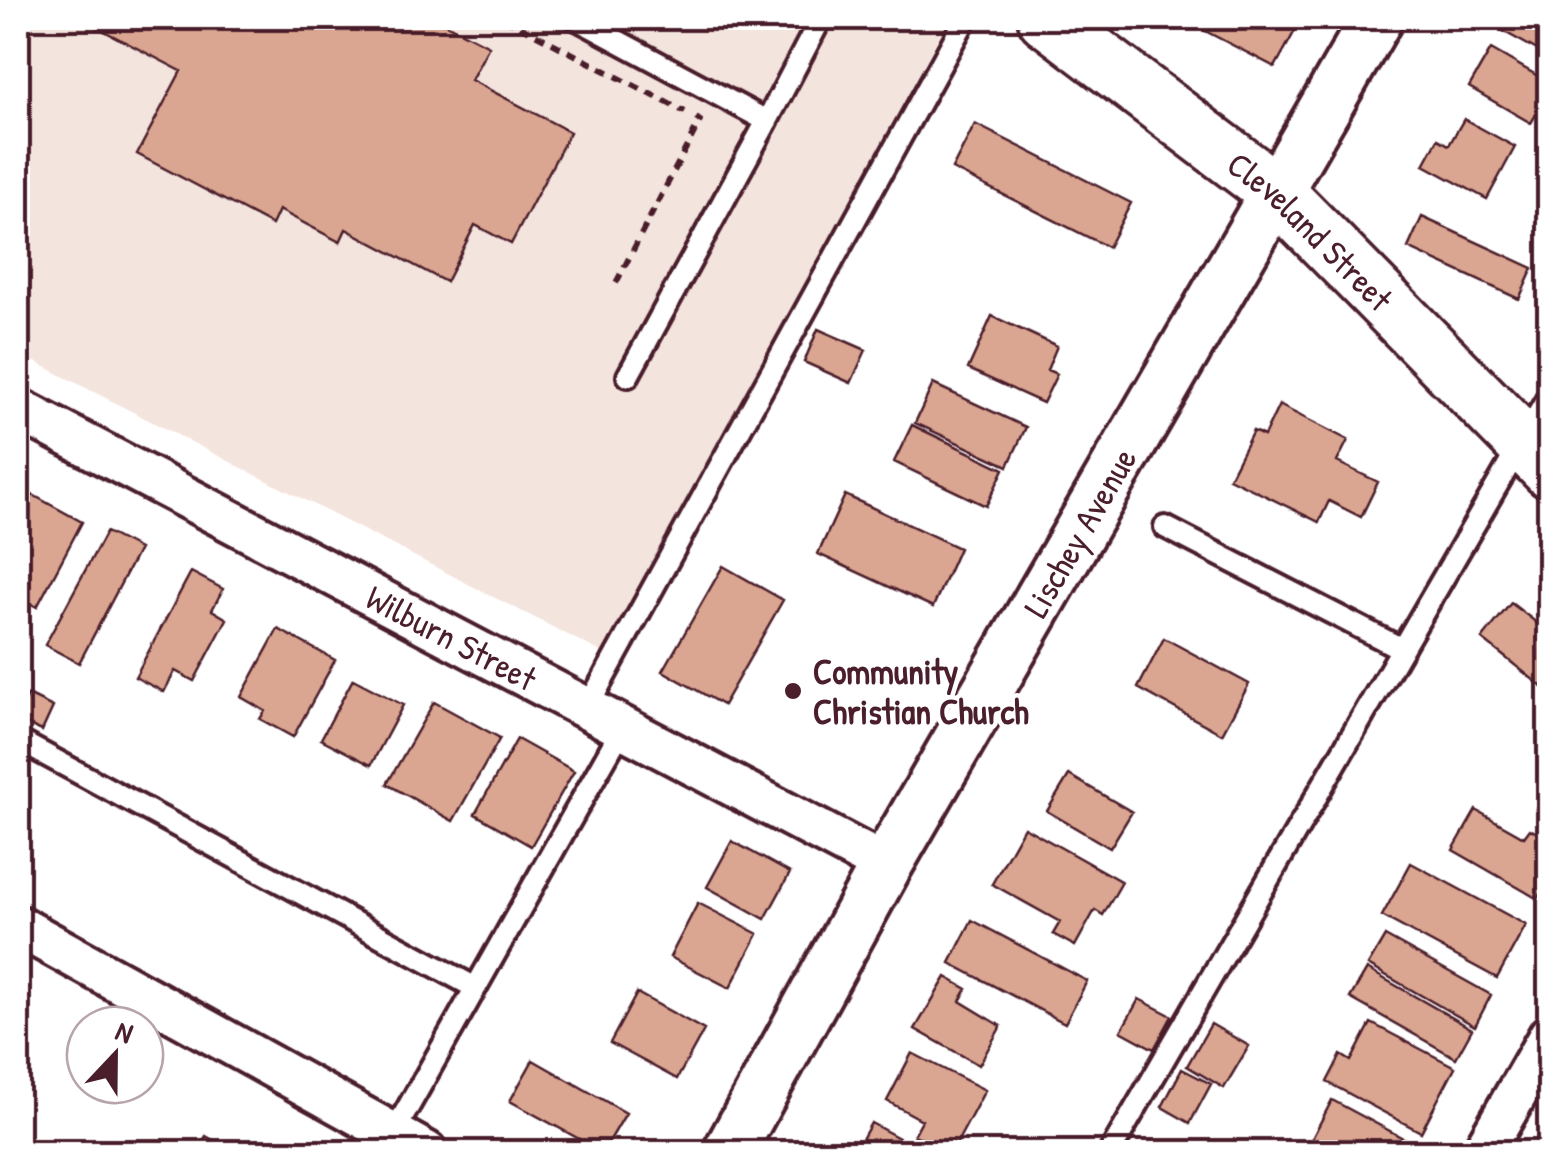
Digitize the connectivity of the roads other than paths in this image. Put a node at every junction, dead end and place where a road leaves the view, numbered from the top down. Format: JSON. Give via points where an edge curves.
{"nodes":[{"id":1,"x":575,"y":18,"type":"edge"},
{"id":2,"x":966,"y":18,"type":"edge"},
{"id":3,"x":1046,"y":18,"type":"edge"},
{"id":4,"x":1377,"y":18,"type":"edge"},
{"id":5,"x":818,"y":19,"type":"edge"},
{"id":6,"x":767,"y":121,"type":"junction"},
{"id":7,"x":1276,"y":192,"type":"junction"},
{"id":8,"x":628,"y":376,"type":"dead end"},
{"id":9,"x":1550,"y":394,"type":"edge"},
{"id":10,"x":18,"y":409,"type":"edge"},
{"id":11,"x":1535,"y":455,"type":"edge"},
{"id":12,"x":1165,"y":527,"type":"dead end"},
{"id":13,"x":1400,"y":648,"type":"junction"},
{"id":14,"x":587,"y":708,"type":"junction"},
{"id":15,"x":623,"y":727,"type":"junction"},
{"id":16,"x":18,"y":740,"type":"edge"},
{"id":17,"x":886,"y":866,"type":"junction"},
{"id":18,"x":18,"y":926,"type":"edge"},
{"id":19,"x":474,"y":986,"type":"junction"},
{"id":20,"x":1550,"y":1035,"type":"edge"},
{"id":21,"x":409,"y":1143,"type":"edge"},
{"id":22,"x":729,"y":1152,"type":"edge"},
{"id":23,"x":1110,"y":1152,"type":"edge"},
{"id":24,"x":1483,"y":1152,"type":"edge"}],
"edges":[{"from":1,"to":6,"type":"lane"},
{"from":2,"to":14,"type":"lane"},
{"from":3,"to":7,"type":"main road","name":"Cleveland Street"},
{"from":4,"to":7,"type":"street","name":"Lischey Avenue"},
{"from":5,"to":6,"type":"lane"},
{"from":6,"to":8,"type":"lane"},
{"from":7,"to":11,"type":"main road","name":"Cleveland Street"},
{"from":7,"to":17,"type":"street","name":"Lischey Avenue"},
{"from":9,"to":11,"type":"lane"},
{"from":10,"to":14,"type":"street","name":"Wilburn Street"},
{"from":11,"to":13,"type":"lane"},
{"from":12,"to":13,"type":"lane"},
{"from":13,"to":23,"type":"lane"},
{"from":14,"to":15,"type":"street","name":"Wilburn Street"},
{"from":15,"to":17,"type":"street","name":"Wilburn Street"},
{"from":15,"to":19,"type":"lane"},
{"from":16,"to":19,"type":"lane"},
{"from":17,"to":22,"type":"street","name":"Lischey Avenue"},
{"from":18,"to":21,"type":"street"},
{"from":19,"to":21,"type":"lane"},
{"from":20,"to":24,"type":"street"}]}
